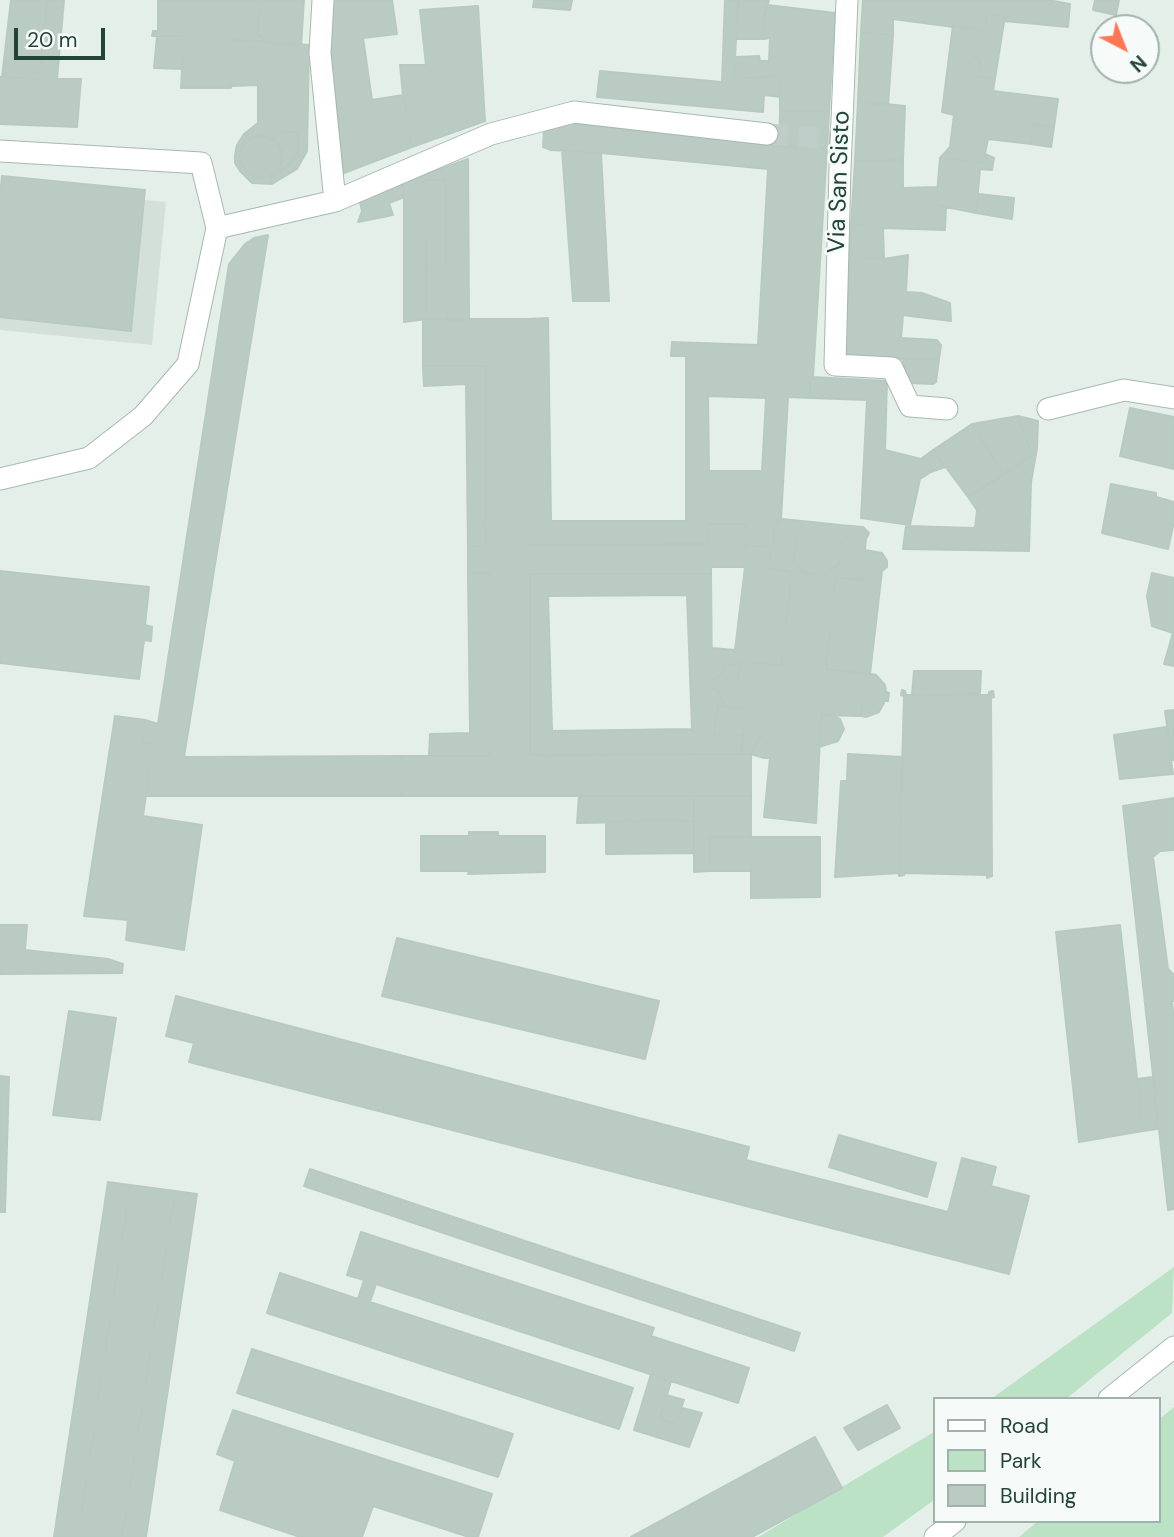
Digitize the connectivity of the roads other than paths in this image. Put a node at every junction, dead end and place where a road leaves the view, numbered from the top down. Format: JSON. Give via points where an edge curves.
{"nodes":[{"id":1,"x":323,"y":0,"type":"edge"},
{"id":2,"x":847,"y":0,"type":"edge"},
{"id":3,"x":767,"y":134,"type":"tunnel mouth"},
{"id":4,"x":0,"y":151,"type":"edge"},
{"id":5,"x":335,"y":201,"type":"junction"},
{"id":6,"x":217,"y":228,"type":"junction"},
{"id":7,"x":1174,"y":398,"type":"edge"},
{"id":8,"x":947,"y":409,"type":"dead end"},
{"id":9,"x":1048,"y":409,"type":"dead end"},
{"id":10,"x":0,"y":479,"type":"edge"},
{"id":11,"x":1174,"y":1347,"type":"edge"},
{"id":12,"x":1112,"y":1397,"type":"edge"},
{"id":13,"x":952,"y":1523,"type":"edge"},
{"id":14,"x":935,"y":1537,"type":"edge"}],
"edges":[{"from":1,"to":5,"type":"street","via":[[320,53]]},
{"from":2,"to":8,"type":"street","name":"Via San Sisto","via":[[835,365],[892,368],[909,406]]},
{"from":3,"to":5,"type":"street","via":[[574,112],[491,134]]},
{"from":4,"to":6,"type":"street","via":[[201,163]]},
{"from":5,"to":6,"type":"street"},
{"from":6,"to":10,"type":"street","via":[[188,364],[143,416],[89,458]]},
{"from":7,"to":9,"type":"street","via":[[1124,390]]},
{"from":11,"to":12,"type":"street"},
{"from":13,"to":14,"type":"street"}]}
